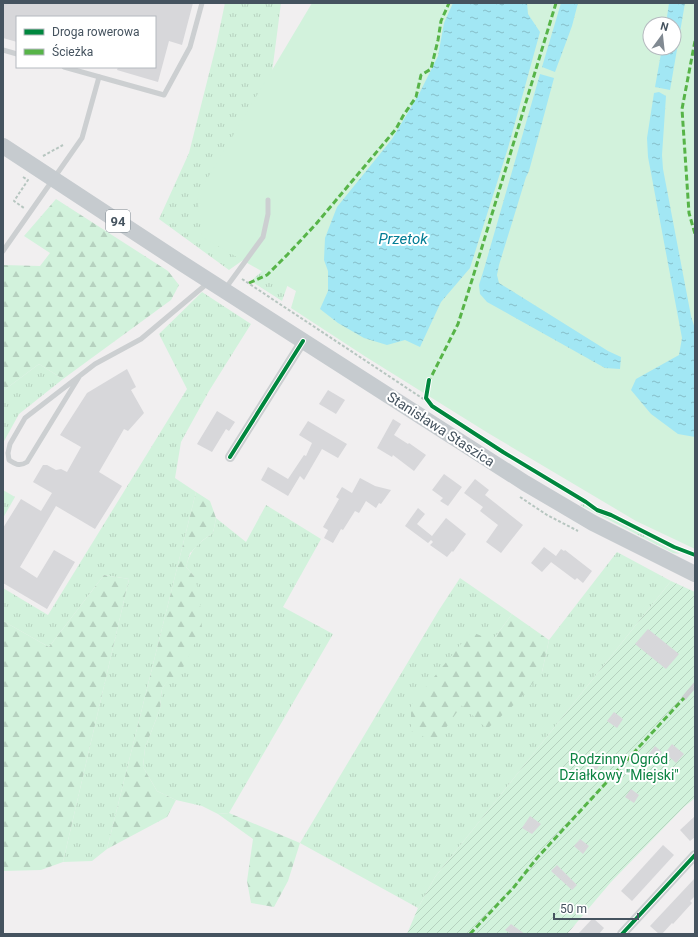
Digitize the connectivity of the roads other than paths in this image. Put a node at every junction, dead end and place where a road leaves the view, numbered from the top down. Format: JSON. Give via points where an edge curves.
{"nodes":[{"id":1,"x":202,"y":3,"type":"edge"},
{"id":2,"x":3,"y":50,"type":"edge"},
{"id":3,"x":16,"y":54,"type":"edge"},
{"id":4,"x":68,"y":68,"type":"edge"},
{"id":5,"x":99,"y":77,"type":"junction"},
{"id":6,"x":3,"y":146,"type":"edge"},
{"id":7,"x":53,"y":179,"type":"junction"},
{"id":8,"x":268,"y":200,"type":"dead end"},
{"id":9,"x":3,"y":251,"type":"edge"},
{"id":10,"x":210,"y":281,"type":"junction"},
{"id":11,"x":225,"y":290,"type":"junction"},
{"id":12,"x":303,"y":340,"type":"junction"},
{"id":13,"x":79,"y":377,"type":"junction"},
{"id":14,"x":230,"y":457,"type":"dead end"},
{"id":15,"x":695,"y":574,"type":"edge"},
{"id":16,"x":695,"y":685,"type":"edge"},
{"id":17,"x":684,"y":698,"type":"dead end"},
{"id":18,"x":695,"y":855,"type":"edge"},
{"id":19,"x":626,"y":933,"type":"edge"}],
"edges":[{"from":1,"to":5,"type":"lane","via":[[190,47],[164,95]]},
{"from":2,"to":3,"type":"lane"},
{"from":4,"to":5,"type":"lane"},
{"from":5,"to":7,"type":"lane","via":[[82,138]]},
{"from":6,"to":7,"type":"main road","number":"94"},
{"from":7,"to":9,"type":"lane"},
{"from":7,"to":10,"type":"main road","name":"Stanisława Staszica","number":"94"},
{"from":8,"to":11,"type":"lane","via":[[263,237]]},
{"from":10,"to":11,"type":"main road","name":"Stanisława Staszica","number":"94"},
{"from":10,"to":13,"type":"lane","via":[[141,339],[95,364]]},
{"from":11,"to":12,"type":"main road","name":"Stanisława Staszica","number":"94"},
{"from":12,"to":14,"type":"street"},
{"from":12,"to":15,"type":"main road","name":"Stanisława Staszica","number":"94","via":[[557,503]]},
{"from":13,"to":13,"type":"lane","via":[[27,462],[22,465],[9,460],[10,444],[25,418]]},
{"from":16,"to":17,"type":"lane"},
{"from":18,"to":19,"type":"street"}]}
